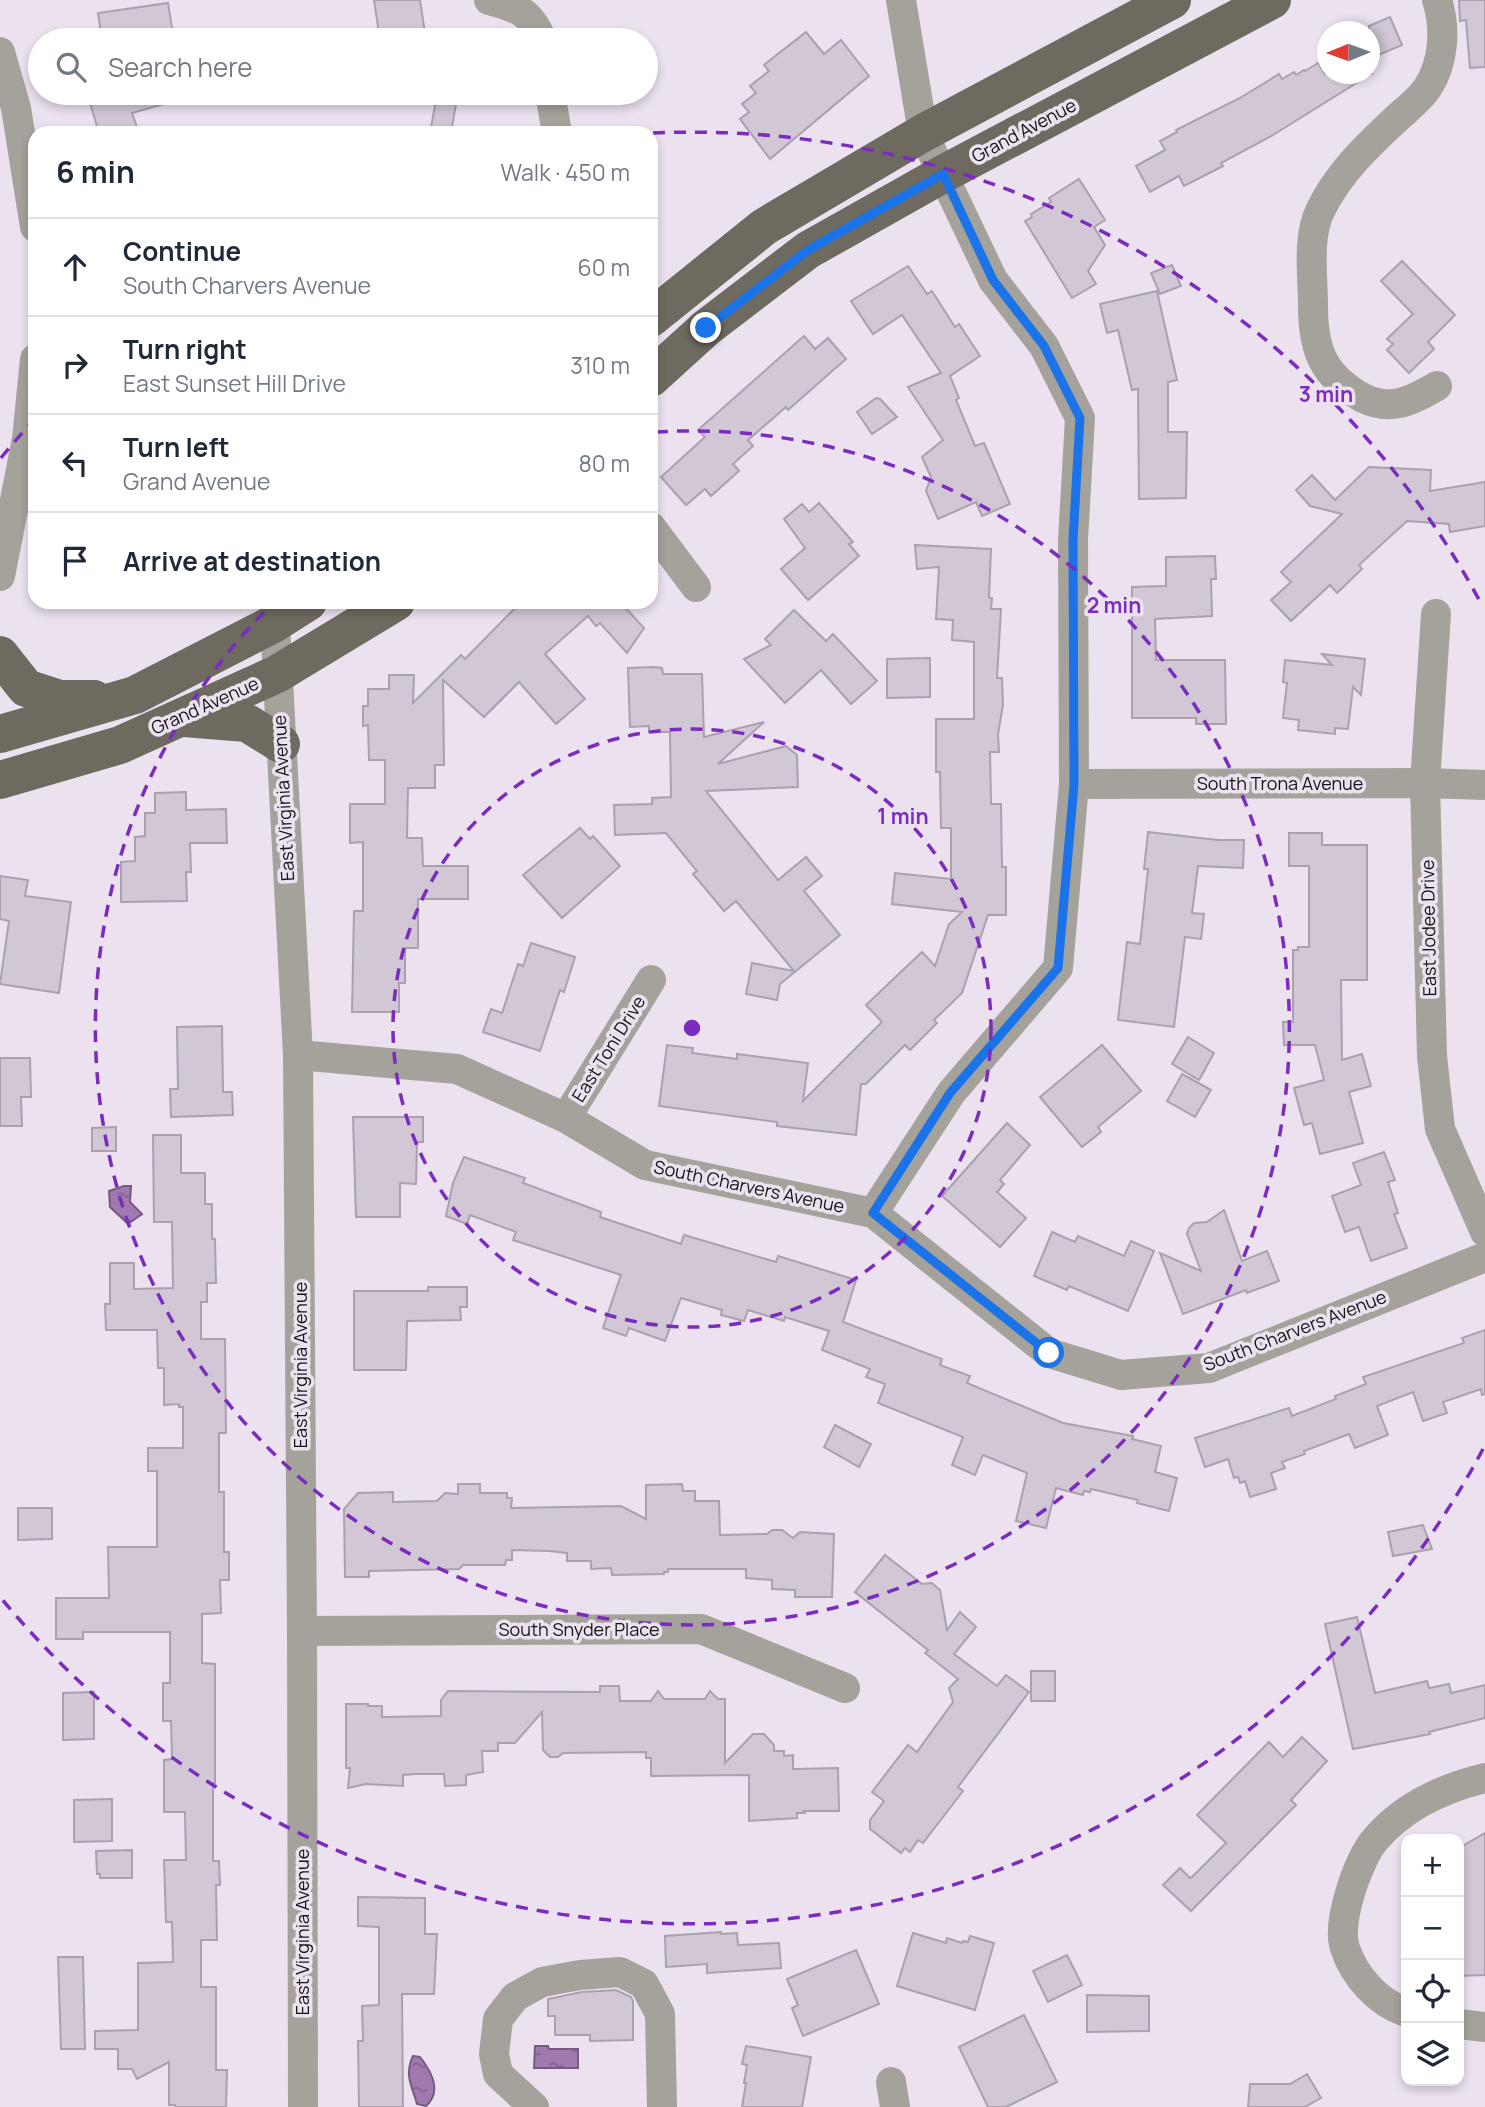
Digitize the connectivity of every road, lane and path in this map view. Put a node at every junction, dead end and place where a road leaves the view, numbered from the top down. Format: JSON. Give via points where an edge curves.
{"nodes":[{"id":1,"x":489,"y":0,"type":"edge"},
{"id":2,"x":901,"y":0,"type":"edge"},
{"id":3,"x":1172,"y":0,"type":"edge"},
{"id":4,"x":1272,"y":0,"type":"edge"},
{"id":5,"x":1437,"y":0,"type":"edge"},
{"id":6,"x":537,"y":28,"type":"edge"},
{"id":7,"x":0,"y":52,"type":"edge"},
{"id":8,"x":552,"y":105,"type":"edge"},
{"id":9,"x":556,"y":126,"type":"edge"},
{"id":10,"x":923,"y":133,"type":"junction"},
{"id":11,"x":943,"y":174,"type":"junction"},
{"id":12,"x":28,"y":183,"type":"edge"},
{"id":13,"x":658,"y":312,"type":"edge"},
{"id":14,"x":658,"y":372,"type":"edge"},
{"id":15,"x":28,"y":384,"type":"edge"},
{"id":16,"x":1437,"y":386,"type":"dead end"},
{"id":17,"x":14,"y":434,"type":"edge"},
{"id":18,"x":658,"y":536,"type":"edge"},
{"id":19,"x":0,"y":576,"type":"edge"},
{"id":20,"x":696,"y":587,"type":"dead end"},
{"id":21,"x":297,"y":609,"type":"edge"},
{"id":22,"x":385,"y":609,"type":"edge"},
{"id":23,"x":1436,"y":614,"type":"dead end"},
{"id":24,"x":275,"y":623,"type":"junction"},
{"id":25,"x":0,"y":655,"type":"edge"},
{"id":26,"x":278,"y":674,"type":"junction"},
{"id":27,"x":124,"y":698,"type":"junction"},
{"id":28,"x":178,"y":718,"type":"junction"},
{"id":29,"x":0,"y":734,"type":"edge"},
{"id":30,"x":281,"y":744,"type":"junction"},
{"id":31,"x":0,"y":780,"type":"edge"},
{"id":32,"x":1425,"y":783,"type":"junction"},
{"id":33,"x":1074,"y":785,"type":"junction"},
{"id":34,"x":1485,"y":785,"type":"edge"},
{"id":35,"x":651,"y":980,"type":"dead end"},
{"id":36,"x":298,"y":1055,"type":"junction"},
{"id":37,"x":566,"y":1118,"type":"junction"},
{"id":38,"x":873,"y":1213,"type":"junction"},
{"id":39,"x":1485,"y":1232,"type":"edge"},
{"id":40,"x":1485,"y":1257,"type":"edge"},
{"id":41,"x":302,"y":1631,"type":"junction"},
{"id":42,"x":845,"y":1688,"type":"dead end"},
{"id":43,"x":1485,"y":1778,"type":"edge"},
{"id":44,"x":1401,"y":2010,"type":"edge"},
{"id":45,"x":1464,"y":2025,"type":"edge"},
{"id":46,"x":1485,"y":2028,"type":"edge"},
{"id":47,"x":303,"y":2107,"type":"edge"},
{"id":48,"x":534,"y":2107,"type":"edge"},
{"id":49,"x":662,"y":2107,"type":"edge"}],
"edges":[{"from":1,"to":6,"type":"street","via":[[518,8]]},
{"from":2,"to":10,"type":"street"},
{"from":3,"to":10,"type":"main road"},
{"from":4,"to":11,"type":"main road","name":"Grand Avenue"},
{"from":5,"to":16,"type":"street","via":[[1444,37],[1428,87],[1343,172],[1318,214],[1313,315],[1319,357],[1339,382],[1366,399],[1398,405]]},
{"from":7,"to":12,"type":"street","via":[[16,108]]},
{"from":8,"to":9,"type":"street"},
{"from":10,"to":11,"type":"street"},
{"from":10,"to":13,"type":"main road","via":[[764,227]]},
{"from":11,"to":14,"type":"main road","name":"Grand Avenue","via":[[808,250],[706,328]]},
{"from":11,"to":33,"type":"street","via":[[993,280],[1044,346],[1080,418],[1073,540]]},
{"from":15,"to":17,"type":"street"},
{"from":17,"to":19,"type":"street"},
{"from":18,"to":20,"type":"street"},
{"from":21,"to":24,"type":"main road"},
{"from":22,"to":26,"type":"main road","name":"Grand Avenue"},
{"from":23,"to":32,"type":"street","name":"East Jodee Drive"},
{"from":24,"to":26,"type":"street","name":"East Virginia Avenue"},
{"from":24,"to":27,"type":"main road"},
{"from":25,"to":27,"type":"main road","via":[[26,688],[60,699]]},
{"from":26,"to":28,"type":"main road","name":"Grand Avenue"},
{"from":26,"to":30,"type":"street","name":"East Virginia Avenue"},
{"from":27,"to":29,"type":"main road"},
{"from":28,"to":30,"type":"main road","via":[[247,723]]},
{"from":28,"to":31,"type":"main road","name":"Grand Avenue","via":[[120,745]]},
{"from":30,"to":36,"type":"street","name":"East Virginia Avenue"},
{"from":32,"to":33,"type":"street","name":"South Trona Avenue"},
{"from":32,"to":34,"type":"street","name":"South Trona Avenue"},
{"from":32,"to":39,"type":"street","name":"East Jodee Drive","via":[[1432,1056],[1440,1129]]},
{"from":33,"to":38,"type":"street","via":[[1058,968],[950,1093]]},
{"from":35,"to":37,"type":"street","name":"East Toni Drive"},
{"from":36,"to":37,"type":"street","name":"South Charvers Avenue","via":[[457,1069]]},
{"from":36,"to":41,"type":"street","name":"East Virginia Avenue"},
{"from":37,"to":38,"type":"street","name":"South Charvers Avenue","via":[[645,1165]]},
{"from":38,"to":40,"type":"street","name":"South Charvers Avenue","via":[[1049,1353],[1121,1375],[1209,1368]]},
{"from":41,"to":42,"type":"street","name":"South Snyder Place","via":[[701,1629]]},
{"from":41,"to":47,"type":"street","name":"East Virginia Avenue"},
{"from":43,"to":44,"type":"street","via":[[1455,1785],[1400,1816],[1374,1841],[1349,1893],[1344,1946],[1363,1981]]},
{"from":45,"to":46,"type":"street"},
{"from":48,"to":49,"type":"street","via":[[498,2074],[494,2054],[498,2019],[515,1997],[542,1982],[620,1972],[643,1984],[660,2014]]}]}
